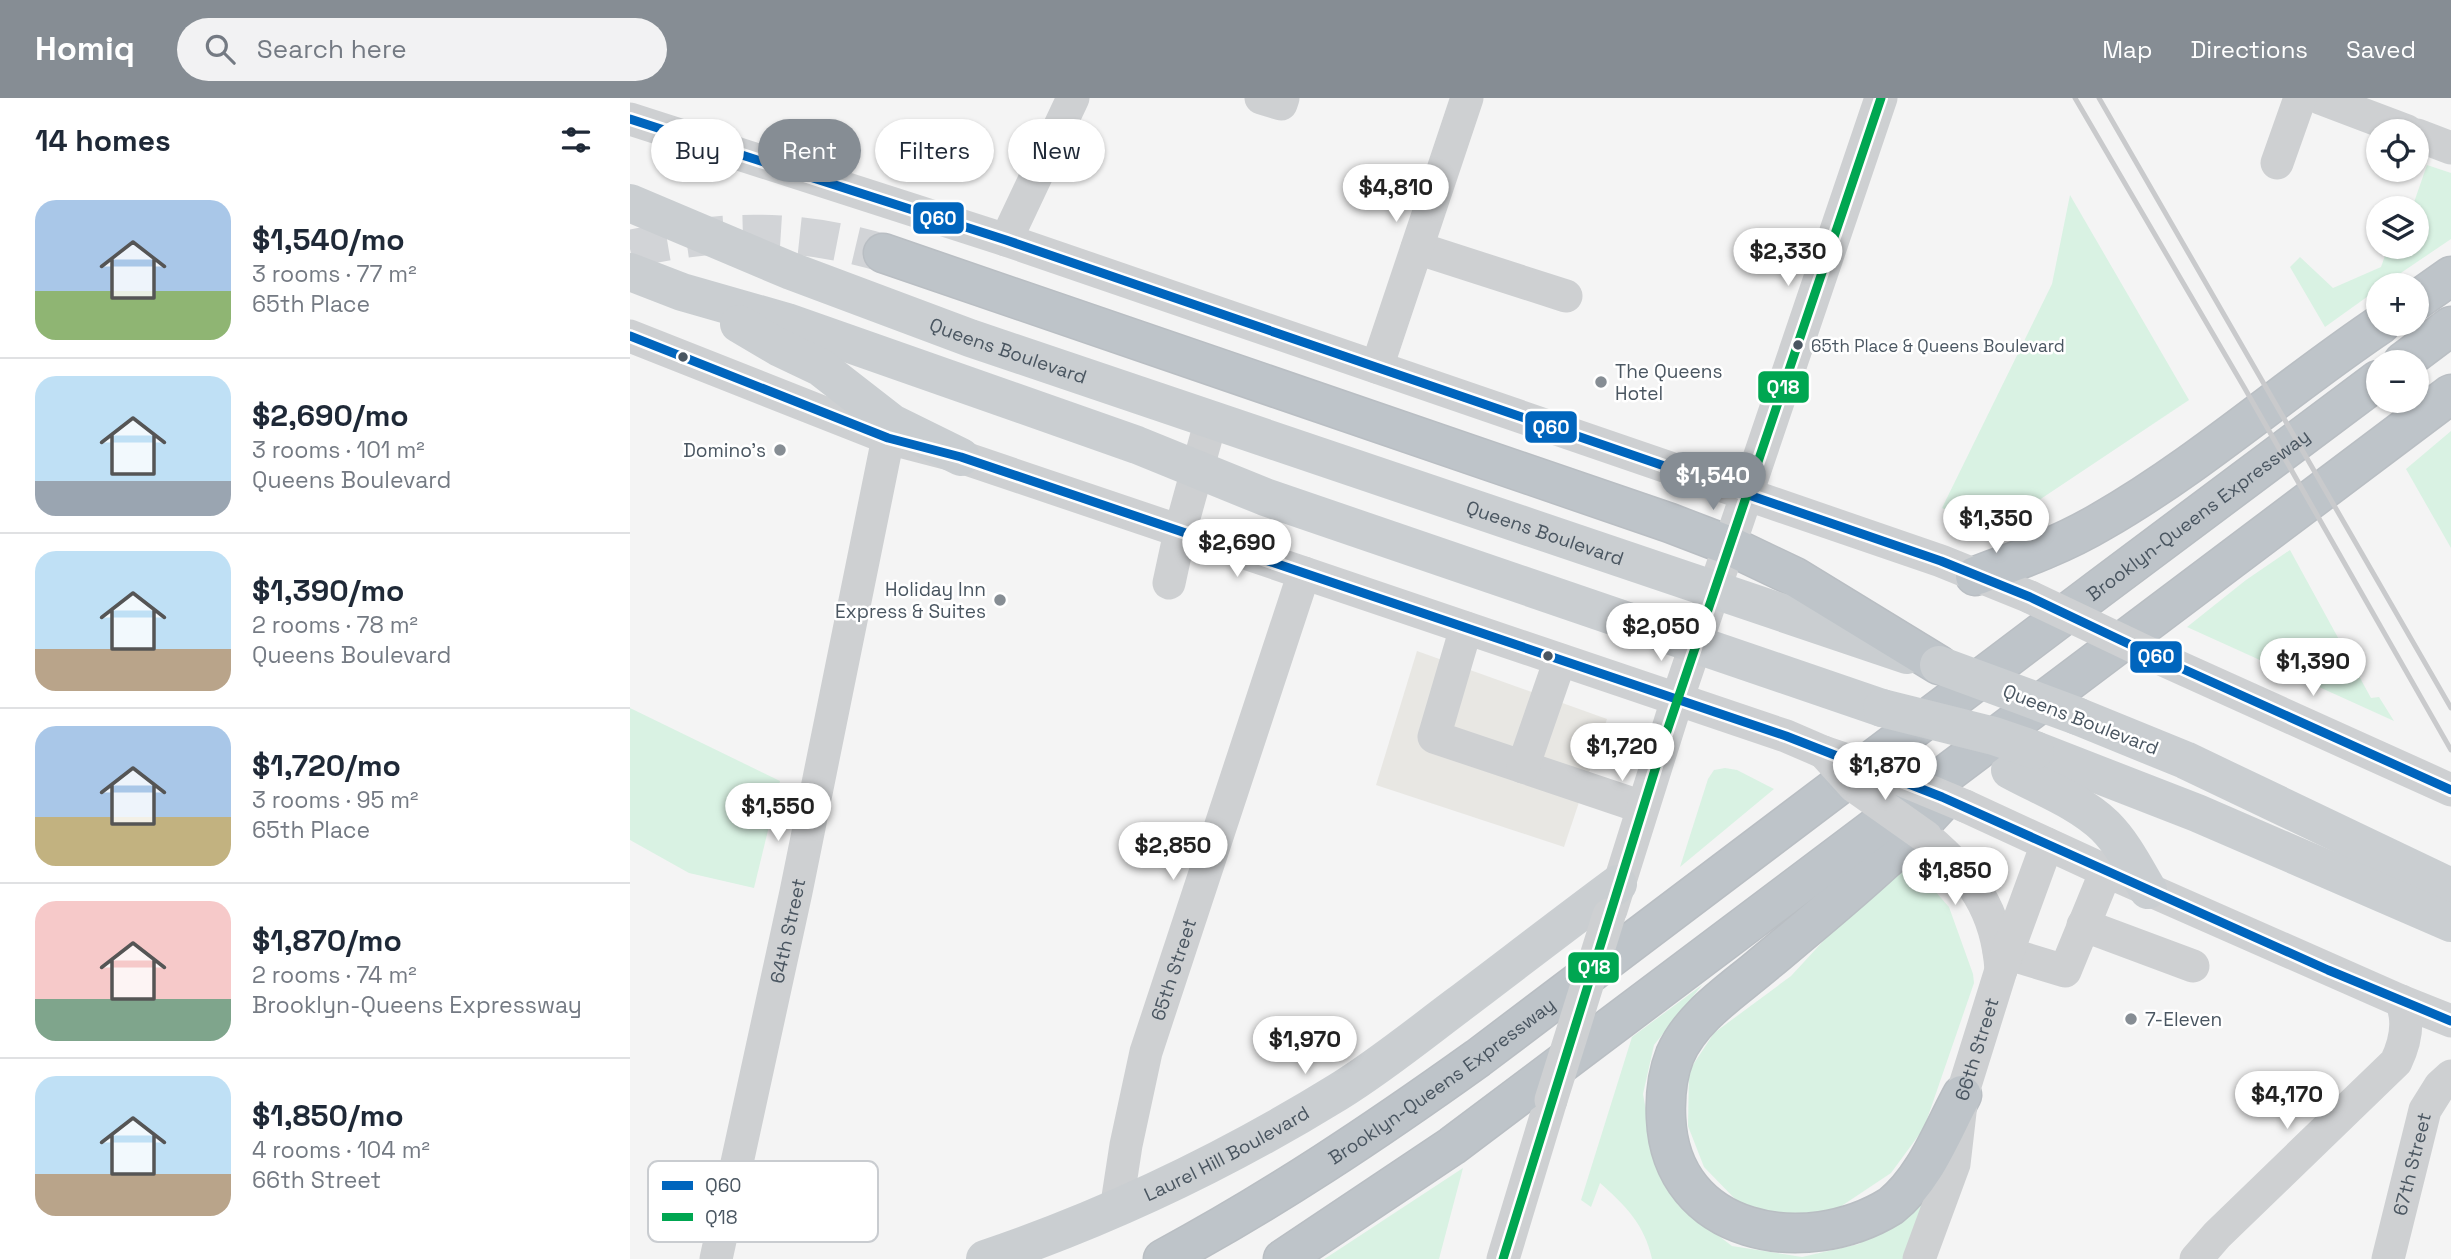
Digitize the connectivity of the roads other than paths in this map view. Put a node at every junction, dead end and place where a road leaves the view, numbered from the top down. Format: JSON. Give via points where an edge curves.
{"nodes":[{"id":1,"x":635,"y":98,"type":"edge"},
{"id":2,"x":1073,"y":98,"type":"edge"},
{"id":3,"x":1261,"y":98,"type":"edge"},
{"id":4,"x":1283,"y":98,"type":"edge"},
{"id":5,"x":1467,"y":98,"type":"edge"},
{"id":6,"x":1881,"y":98,"type":"edge"},
{"id":7,"x":2300,"y":98,"type":"edge"},
{"id":8,"x":2320,"y":98,"type":"edge"},
{"id":9,"x":630,"y":109,"type":"edge"},
{"id":10,"x":630,"y":119,"type":"edge"},
{"id":11,"x":2375,"y":119,"type":"edge"},
{"id":12,"x":2429,"y":140,"type":"edge"},
{"id":13,"x":2451,"y":148,"type":"edge"},
{"id":14,"x":2277,"y":163,"type":"dead end"},
{"id":15,"x":630,"y":203,"type":"edge"},
{"id":16,"x":1006,"y":240,"type":"junction"},
{"id":17,"x":1417,"y":248,"type":"junction"},
{"id":18,"x":883,"y":253,"type":"tunnel mouth"},
{"id":19,"x":630,"y":272,"type":"edge"},
{"id":20,"x":2451,"y":276,"type":"edge"},
{"id":21,"x":2429,"y":291,"type":"edge"},
{"id":22,"x":682,"y":292,"type":"junction"},
{"id":23,"x":1566,"y":296,"type":"dead end"},
{"id":24,"x":2451,"y":326,"type":"edge"},
{"id":25,"x":2366,"y":335,"type":"edge"},
{"id":26,"x":630,"y":336,"type":"edge"},
{"id":27,"x":2419,"y":350,"type":"edge"},
{"id":28,"x":1377,"y":367,"type":"junction"},
{"id":29,"x":2366,"y":389,"type":"edge"},
{"id":30,"x":2451,"y":394,"type":"edge"},
{"id":31,"x":1211,"y":420,"type":"junction"},
{"id":32,"x":888,"y":438,"type":"junction"},
{"id":33,"x":961,"y":457,"type":"junction"},
{"id":34,"x":1197,"y":470,"type":"junction"},
{"id":35,"x":1748,"y":495,"type":"junction"},
{"id":36,"x":1180,"y":532,"type":"junction"},
{"id":37,"x":1730,"y":546,"type":"junction"},
{"id":38,"x":1304,"y":573,"type":"junction"},
{"id":39,"x":1975,"y":576,"type":"junction"},
{"id":40,"x":1169,"y":583,"type":"dead end"},
{"id":41,"x":1714,"y":591,"type":"junction"},
{"id":42,"x":1466,"y":628,"type":"junction"},
{"id":43,"x":1696,"y":644,"type":"junction"},
{"id":44,"x":1560,"y":660,"type":"junction"},
{"id":45,"x":1939,"y":665,"type":"junction"},
{"id":46,"x":1677,"y":700,"type":"junction"},
{"id":47,"x":2022,"y":746,"type":"junction"},
{"id":48,"x":1823,"y":752,"type":"junction"},
{"id":49,"x":1523,"y":767,"type":"junction"},
{"id":50,"x":2451,"y":789,"type":"edge"},
{"id":51,"x":1642,"y":807,"type":"junction"},
{"id":52,"x":2048,"y":844,"type":"junction"},
{"id":53,"x":2106,"y":871,"type":"junction"},
{"id":54,"x":2451,"y":887,"type":"edge"},
{"id":55,"x":2148,"y":890,"type":"junction"},
{"id":56,"x":1613,"y":899,"type":"junction"},
{"id":57,"x":2451,"y":923,"type":"edge"},
{"id":58,"x":2083,"y":925,"type":"junction"},
{"id":59,"x":2002,"y":958,"type":"junction"},
{"id":60,"x":2193,"y":966,"type":"dead end"},
{"id":61,"x":2401,"y":1001,"type":"junction"},
{"id":62,"x":2451,"y":1021,"type":"edge"},
{"id":63,"x":2451,"y":1076,"type":"edge"},
{"id":64,"x":1962,"y":1095,"type":"junction"},
{"id":65,"x":737,"y":1161,"type":"edge"},
{"id":66,"x":1116,"y":1210,"type":"junction"},
{"id":67,"x":1177,"y":1251,"type":"edge"},
{"id":68,"x":985,"y":1259,"type":"edge"},
{"id":69,"x":1142,"y":1259,"type":"edge"},
{"id":70,"x":1283,"y":1259,"type":"edge"},
{"id":71,"x":1503,"y":1259,"type":"edge"},
{"id":72,"x":1919,"y":1259,"type":"edge"},
{"id":73,"x":2196,"y":1259,"type":"edge"},
{"id":74,"x":2388,"y":1259,"type":"edge"}],
"edges":[{"from":1,"to":9,"type":"street"},
{"from":2,"to":16,"type":"street"},
{"from":3,"to":4,"type":"street","via":[[1281,104]]},
{"from":5,"to":17,"type":"street"},
{"from":6,"to":35,"type":"street"},
{"from":7,"to":14,"type":"street"},
{"from":8,"to":11,"type":"street"},
{"from":10,"to":16,"type":"street"},
{"from":12,"to":13,"type":"street"},
{"from":15,"to":31,"type":"main road","name":"Queens Boulevard","via":[[878,305]]},
{"from":16,"to":28,"type":"street"},
{"from":17,"to":23,"type":"street"},
{"from":17,"to":28,"type":"street"},
{"from":18,"to":37,"type":"highway"},
{"from":19,"to":22,"type":"main road"},
{"from":20,"to":21,"type":"highway"},
{"from":22,"to":33,"type":"main road","via":[[820,367],[892,423]]},
{"from":22,"to":34,"type":"main road","via":[[787,322]]},
{"from":24,"to":27,"type":"highway"},
{"from":25,"to":39,"type":"highway","via":[[2112,515],[2031,556]]},
{"from":26,"to":32,"type":"street"},
{"from":28,"to":35,"type":"street"},
{"from":29,"to":67,"type":"highway","name":"Brooklyn-Queens Expressway","via":[[1478,1058],[1301,1179]]},
{"from":30,"to":47,"type":"highway"},
{"from":31,"to":34,"type":"street"},
{"from":31,"to":41,"type":"main road","name":"Queens Boulevard"},
{"from":32,"to":33,"type":"street"},
{"from":32,"to":65,"type":"street","name":"64th Street"},
{"from":33,"to":36,"type":"street"},
{"from":34,"to":36,"type":"street"},
{"from":34,"to":43,"type":"main road"},
{"from":35,"to":37,"type":"street"},
{"from":35,"to":39,"type":"street"},
{"from":36,"to":38,"type":"street"},
{"from":36,"to":40,"type":"street"},
{"from":37,"to":41,"type":"street"},
{"from":37,"to":45,"type":"highway","via":[[1795,577]]},
{"from":38,"to":42,"type":"street"},
{"from":38,"to":66,"type":"street","name":"65th Street","via":[[1146,1052]]},
{"from":39,"to":50,"type":"street","bridge":true},
{"from":41,"to":43,"type":"street"},
{"from":41,"to":45,"type":"main road","name":"Queens Boulevard"},
{"from":42,"to":44,"type":"street"},
{"from":42,"to":49,"type":"street","via":[[1434,737]]},
{"from":43,"to":46,"type":"street"},
{"from":43,"to":47,"type":"main road","bridge":true,"via":[[1882,708],[1983,761]]},
{"from":44,"to":46,"type":"street"},
{"from":44,"to":49,"type":"street"},
{"from":45,"to":54,"type":"main road","name":"Queens Boulevard","bridge":true,"via":[[2185,760]]},
{"from":46,"to":48,"type":"street"},
{"from":46,"to":51,"type":"street"},
{"from":47,"to":55,"type":"main road","via":[[2106,827]]},
{"from":47,"to":57,"type":"main road","via":[[2197,813]]},
{"from":47,"to":64,"type":"highway","via":[[1699,1020],[1675,1055],[1666,1093],[1667,1135],[1682,1177],[1712,1212],[1730,1225],[1776,1241],[1825,1239],[1852,1230],[1893,1205],[1920,1173]]},
{"from":47,"to":70,"type":"highway","via":[[1452,1146]]},
{"from":48,"to":52,"type":"street","bridge":true,"via":[[1888,774]]},
{"from":48,"to":59,"type":"street","bridge":true,"via":[[1854,786],[1954,861],[1979,893]]},
{"from":49,"to":51,"type":"street"},
{"from":51,"to":56,"type":"street"},
{"from":52,"to":53,"type":"street"},
{"from":52,"to":59,"type":"street","name":"66th Street"},
{"from":53,"to":55,"type":"street"},
{"from":53,"to":58,"type":"street"},
{"from":55,"to":61,"type":"street"},
{"from":56,"to":66,"type":"main road","name":"Laurel Hill Boulevard","via":[[1338,1092],[1221,1159]]},
{"from":56,"to":71,"type":"street","bridge":true},
{"from":58,"to":59,"type":"street","via":[[2066,971]]},
{"from":58,"to":60,"type":"street"},
{"from":59,"to":64,"type":"street","name":"66th Street"},
{"from":61,"to":62,"type":"street"},
{"from":61,"to":73,"type":"street","via":[[2406,1022],[2396,1062]]},
{"from":63,"to":74,"type":"street","name":"67th Street","via":[[2425,1111]]},
{"from":64,"to":72,"type":"street","name":"66th Street","via":[[1954,1164]]},
{"from":66,"to":68,"type":"main road","name":"Laurel Hill Boulevard"},
{"from":67,"to":69,"type":"highway","name":"Brooklyn-Queens Expressway"}]}
